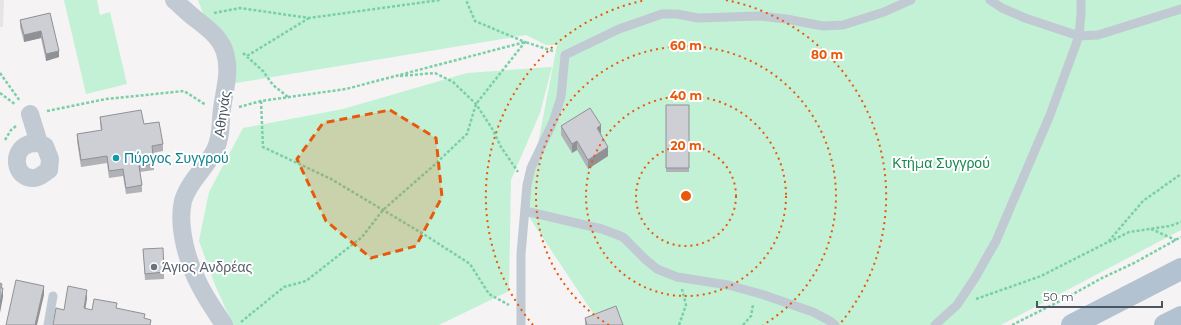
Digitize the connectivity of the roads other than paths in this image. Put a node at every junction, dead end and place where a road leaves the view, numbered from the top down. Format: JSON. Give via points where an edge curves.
{"nodes":[{"id":1,"x":174,"y":0,"type":"edge"},
{"id":2,"x":911,"y":0,"type":"edge"},
{"id":3,"x":990,"y":0,"type":"edge"},
{"id":4,"x":1081,"y":0,"type":"edge"},
{"id":5,"x":1181,"y":9,"type":"edge"},
{"id":6,"x":1079,"y":36,"type":"junction"},
{"id":7,"x":30,"y":114,"type":"road end"},
{"id":8,"x":39,"y":143,"type":"dead end"},
{"id":9,"x":525,"y":211,"type":"junction"},
{"id":10,"x":1181,"y":269,"type":"edge"},
{"id":11,"x":53,"y":296,"type":"dead end"},
{"id":12,"x":1181,"y":317,"type":"edge"},
{"id":13,"x":48,"y":325,"type":"edge"},
{"id":14,"x":224,"y":325,"type":"edge"},
{"id":15,"x":521,"y":325,"type":"edge"},
{"id":16,"x":835,"y":325,"type":"edge"},
{"id":17,"x":935,"y":325,"type":"edge"},
{"id":18,"x":1072,"y":325,"type":"edge"},
{"id":19,"x":1165,"y":325,"type":"edge"}],
"edges":[{"from":1,"to":14,"type":"street","name":"Αθηνάς","via":[[209,28],[220,41],[226,57],[227,77],[222,129],[207,165],[193,181],[183,201],[181,224],[187,256],[199,286]]},
{"from":2,"to":9,"type":"lane","via":[[843,25],[823,26],[759,16],[698,18],[662,14],[619,29],[565,55],[561,97],[531,168]]},
{"from":3,"to":6,"type":"lane","via":[[1025,18]]},
{"from":4,"to":6,"type":"lane"},
{"from":5,"to":6,"type":"lane","via":[[1098,35]]},
{"from":6,"to":17,"type":"lane","via":[[1050,115],[996,241],[976,278],[957,305]]},
{"from":7,"to":8,"type":"street"},
{"from":9,"to":15,"type":"lane","via":[[521,254]]},
{"from":9,"to":16,"type":"lane","via":[[602,229],[623,237],[657,269],[677,277],[728,285],[761,294],[813,312]]},
{"from":10,"to":18,"type":"main road"},
{"from":11,"to":13,"type":"lane"},
{"from":12,"to":19,"type":"main road"}]}
